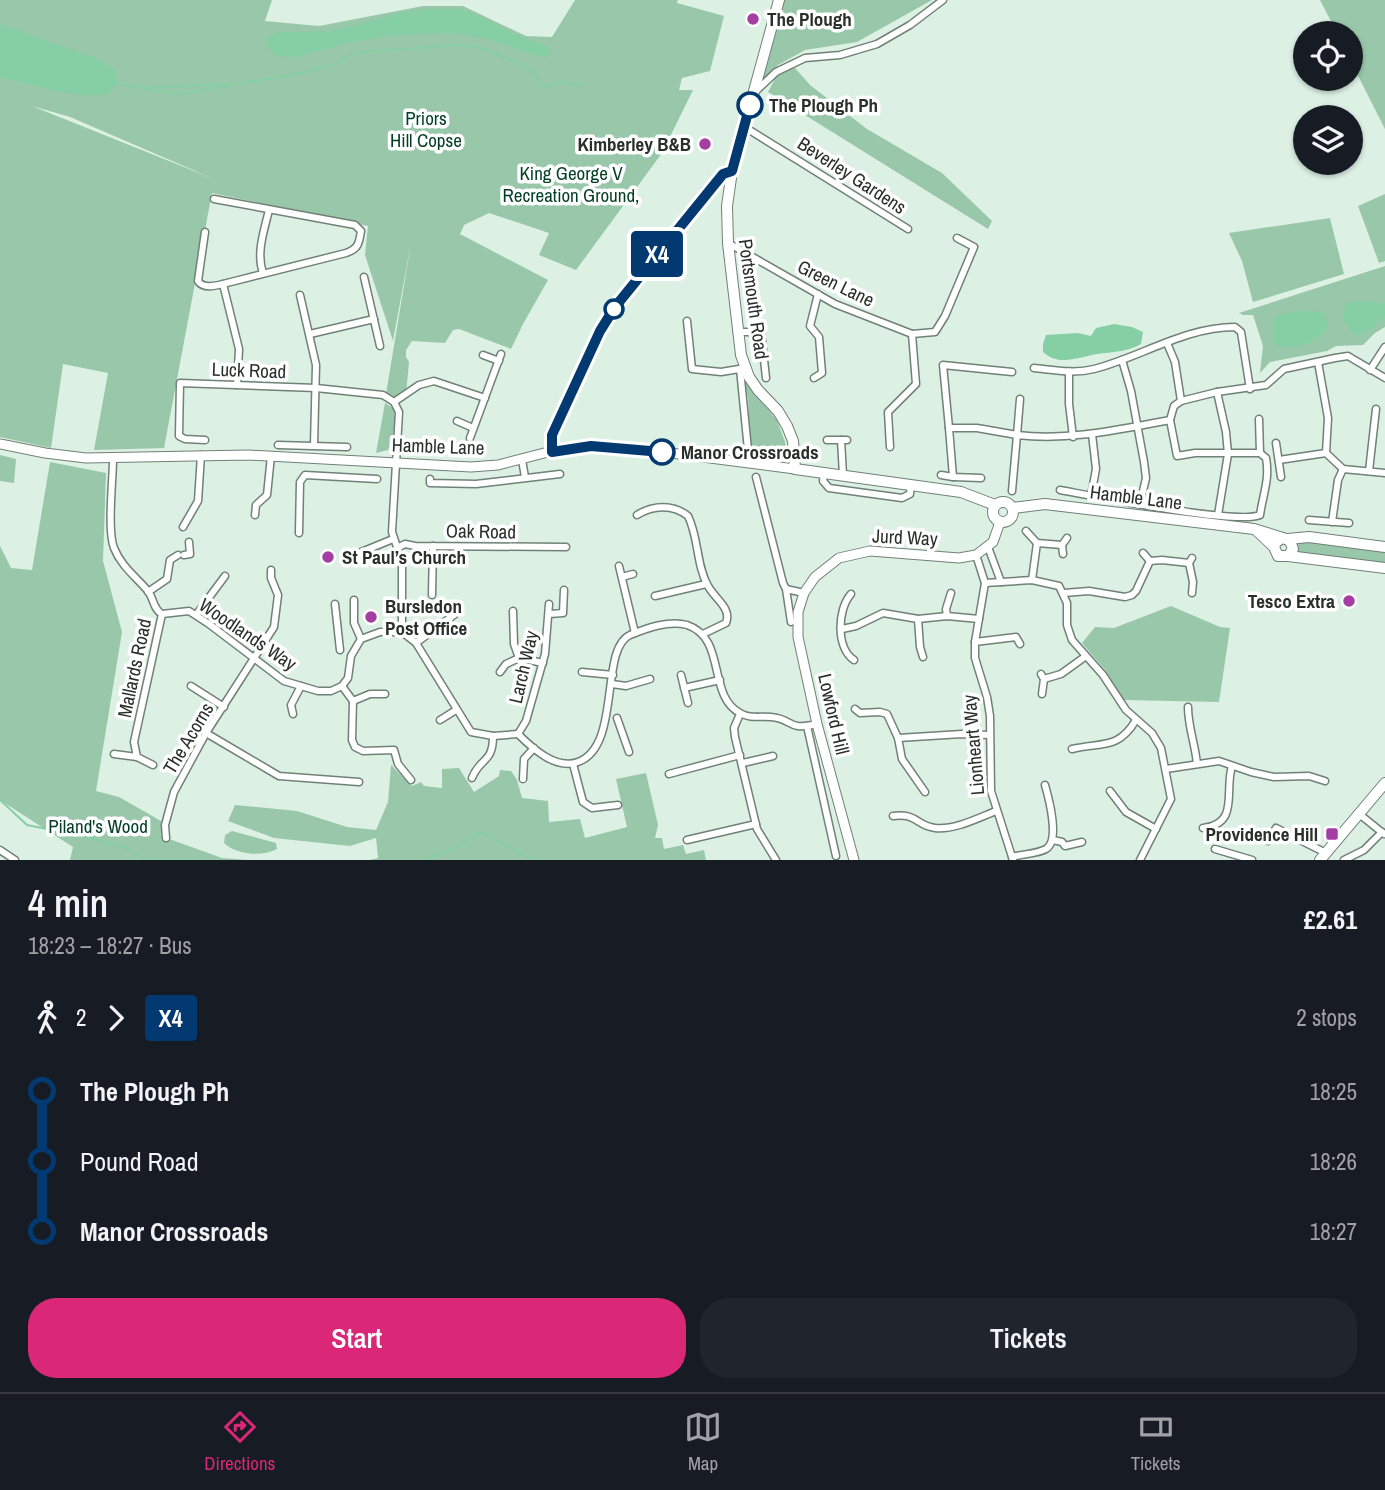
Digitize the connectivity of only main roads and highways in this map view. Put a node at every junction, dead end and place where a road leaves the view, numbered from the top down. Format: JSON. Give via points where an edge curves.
{"nodes":[{"id":1,"x":779,"y":0,"type":"edge"},
{"id":2,"x":0,"y":444,"type":"edge"},
{"id":3,"x":795,"y":469,"type":"junction"},
{"id":4,"x":995,"y":505,"type":"junction"},
{"id":5,"x":1013,"y":508,"type":"junction"},
{"id":6,"x":1000,"y":522,"type":"junction"},
{"id":7,"x":1254,"y":529,"type":"junction"},
{"id":8,"x":1286,"y":539,"type":"junction"},
{"id":9,"x":1274,"y":547,"type":"junction"},
{"id":10,"x":1385,"y":547,"type":"edge"},
{"id":11,"x":1288,"y":556,"type":"junction"},
{"id":12,"x":1385,"y":568,"type":"edge"},
{"id":13,"x":804,"y":593,"type":"joint"},
{"id":14,"x":1385,"y":783,"type":"edge"},
{"id":15,"x":1323,"y":856,"type":"edge"},
{"id":16,"x":853,"y":860,"type":"edge"}],
"edges":[{"from":1,"to":3,"type":"main road","name":"Portsmouth Road","via":[[732,171],[728,243],[742,369],[788,426]]},
{"from":2,"to":3,"type":"main road","name":"Hamble Lane","via":[[113,459],[271,456],[471,467],[614,446]]},
{"from":3,"to":4,"type":"main road","name":"Hamble Lane","via":[[961,492]]},
{"from":4,"to":5,"type":"main road","via":[[1005,502]]},
{"from":4,"to":6,"type":"main road","via":[[993,515]]},
{"from":5,"to":6,"type":"main road","via":[[1010,520]]},
{"from":5,"to":7,"type":"main road","name":"Hamble Lane","via":[[1045,503]]},
{"from":6,"to":13,"type":"main road","name":"Jurd Way","via":[[993,542],[976,555],[959,558],[870,551],[839,558],[815,577]]},
{"from":7,"to":8,"type":"main road","name":"Hamble Lane"},
{"from":7,"to":9,"type":"main road"},
{"from":8,"to":9,"type":"main road"},
{"from":8,"to":10,"type":"main road","name":"Hamble Lane","via":[[1309,537]]},
{"from":8,"to":11,"type":"main road","via":[[1293,549]]},
{"from":9,"to":11,"type":"main road","via":[[1278,556]]},
{"from":11,"to":12,"type":"main road"},
{"from":13,"to":16,"type":"main road","name":"Lowford Hill","via":[[798,637],[812,725]]},
{"from":14,"to":15,"type":"main road"}]}
